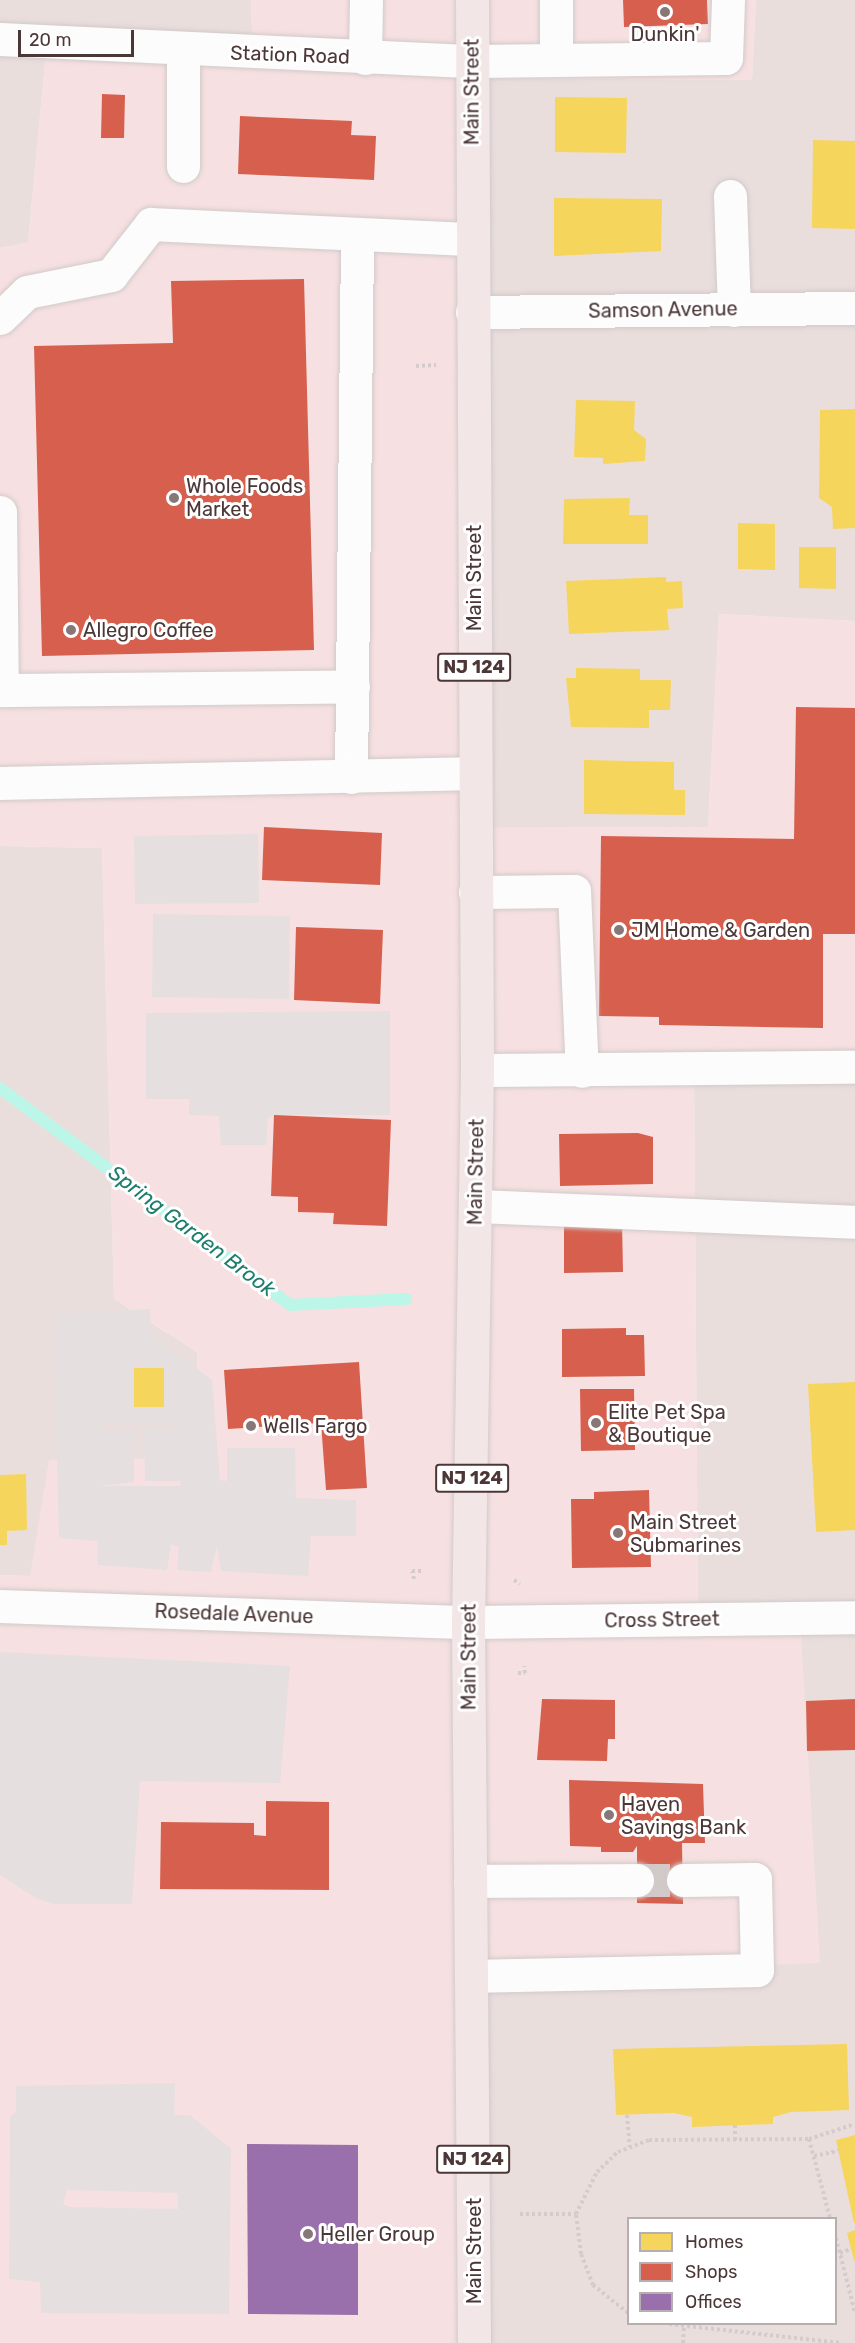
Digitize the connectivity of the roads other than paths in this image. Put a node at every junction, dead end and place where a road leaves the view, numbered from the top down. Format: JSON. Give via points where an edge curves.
{"nodes":[{"id":1,"x":366,"y":0,"type":"edge"},
{"id":2,"x":472,"y":0,"type":"edge"},
{"id":3,"x":556,"y":0,"type":"edge"},
{"id":4,"x":728,"y":0,"type":"edge"},
{"id":5,"x":0,"y":39,"type":"edge"},
{"id":6,"x":183,"y":51,"type":"junction"},
{"id":7,"x":556,"y":57,"type":"junction"},
{"id":8,"x":365,"y":58,"type":"junction"},
{"id":9,"x":472,"y":62,"type":"junction"},
{"id":10,"x":183,"y":166,"type":"dead end"},
{"id":11,"x":730,"y":196,"type":"dead end"},
{"id":12,"x":357,"y":236,"type":"junction"},
{"id":13,"x":472,"y":238,"type":"junction"},
{"id":14,"x":855,"y":308,"type":"edge"},
{"id":15,"x":734,"y":310,"type":"junction"},
{"id":16,"x":472,"y":312,"type":"junction"},
{"id":17,"x":0,"y":318,"type":"edge"},
{"id":18,"x":0,"y":512,"type":"edge"},
{"id":19,"x":353,"y":686,"type":"junction"},
{"id":20,"x":1,"y":690,"type":"edge"},
{"id":21,"x":475,"y":773,"type":"junction"},
{"id":22,"x":351,"y":777,"type":"junction"},
{"id":23,"x":0,"y":783,"type":"edge"},
{"id":24,"x":476,"y":892,"type":"junction"},
{"id":25,"x":855,"y":1067,"type":"edge"},
{"id":26,"x":477,"y":1070,"type":"junction"},
{"id":27,"x":582,"y":1071,"type":"junction"},
{"id":28,"x":476,"y":1206,"type":"junction"},
{"id":29,"x":855,"y":1222,"type":"edge"},
{"id":30,"x":0,"y":1606,"type":"edge"},
{"id":31,"x":855,"y":1617,"type":"edge"},
{"id":32,"x":468,"y":1622,"type":"junction"},
{"id":33,"x":637,"y":1880,"type":"tunnel mouth"},
{"id":34,"x":683,"y":1880,"type":"tunnel mouth"},
{"id":35,"x":470,"y":1881,"type":"junction"},
{"id":36,"x":472,"y":1976,"type":"junction"},
{"id":37,"x":474,"y":2343,"type":"edge"}],
"edges":[{"from":1,"to":8,"type":"street"},
{"from":2,"to":9,"type":"main road","name":"Main Street","number":"NJ 124"},
{"from":3,"to":7,"type":"street"},
{"from":4,"to":7,"type":"street","name":"Station Road","via":[[726,58]]},
{"from":5,"to":6,"type":"street","name":"Station Road"},
{"from":6,"to":8,"type":"street","name":"Station Road"},
{"from":6,"to":10,"type":"street"},
{"from":7,"to":9,"type":"street","name":"Station Road"},
{"from":8,"to":9,"type":"street","name":"Station Road"},
{"from":9,"to":13,"type":"main road","name":"Main Street","number":"NJ 124"},
{"from":11,"to":15,"type":"street"},
{"from":12,"to":13,"type":"street"},
{"from":12,"to":17,"type":"street","via":[[151,224],[111,275],[27,292]]},
{"from":12,"to":19,"type":"street"},
{"from":13,"to":16,"type":"main road","name":"Main Street","number":"NJ 124"},
{"from":14,"to":15,"type":"street","name":"Samson Avenue"},
{"from":15,"to":16,"type":"street","name":"Samson Avenue"},
{"from":16,"to":21,"type":"main road","name":"Main Street","number":"NJ 124"},
{"from":18,"to":20,"type":"street"},
{"from":19,"to":20,"type":"street"},
{"from":19,"to":22,"type":"street"},
{"from":21,"to":22,"type":"street"},
{"from":21,"to":24,"type":"main road","name":"Main Street","number":"NJ 124"},
{"from":22,"to":23,"type":"street"},
{"from":24,"to":26,"type":"main road","name":"Main Street","number":"NJ 124"},
{"from":24,"to":27,"type":"street","via":[[574,891]]},
{"from":25,"to":27,"type":"street"},
{"from":26,"to":27,"type":"street"},
{"from":26,"to":28,"type":"main road","name":"Main Street","number":"NJ 124"},
{"from":28,"to":29,"type":"street"},
{"from":28,"to":32,"type":"main road","name":"Main Street","number":"NJ 124"},
{"from":30,"to":32,"type":"street","name":"Rosedale Avenue"},
{"from":31,"to":32,"type":"street","name":"Cross Street"},
{"from":32,"to":35,"type":"main road","name":"Main Street","number":"NJ 124"},
{"from":33,"to":35,"type":"street"},
{"from":34,"to":36,"type":"street","via":[[755,1879],[757,1970]]},
{"from":35,"to":36,"type":"main road","name":"Main Street","number":"NJ 124"},
{"from":36,"to":37,"type":"main road","name":"Main Street","number":"NJ 124"}]}
